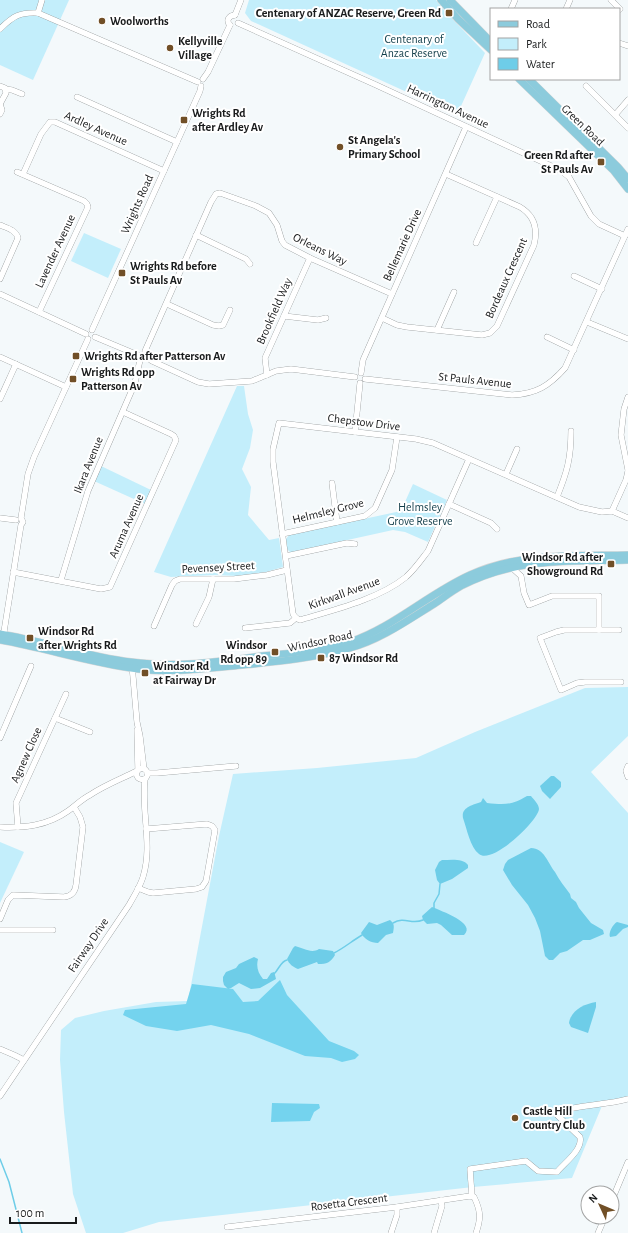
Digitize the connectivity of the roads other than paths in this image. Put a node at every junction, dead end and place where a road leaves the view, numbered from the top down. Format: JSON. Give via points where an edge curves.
{"nodes":[{"id":1,"x":42,"y":0,"type":"edge"},
{"id":2,"x":241,"y":0,"type":"edge"},
{"id":3,"x":441,"y":0,"type":"edge"},
{"id":4,"x":450,"y":0,"type":"edge"},
{"id":5,"x":611,"y":0,"type":"edge"},
{"id":6,"x":619,"y":8,"type":"edge"},
{"id":7,"x":38,"y":12,"type":"junction"},
{"id":8,"x":235,"y":15,"type":"junction"},
{"id":9,"x":238,"y":23,"type":"junction"},
{"id":10,"x":230,"y":26,"type":"junction"},
{"id":11,"x":0,"y":29,"type":"edge"},
{"id":12,"x":490,"y":46,"type":"edge"},
{"id":13,"x":490,"y":46,"type":"edge"},
{"id":14,"x":520,"y":80,"type":"edge"},
{"id":15,"x":530,"y":80,"type":"edge"},
{"id":16,"x":201,"y":82,"type":"junction"},
{"id":17,"x":0,"y":86,"type":"edge"},
{"id":18,"x":586,"y":86,"type":"dead end"},
{"id":19,"x":5,"y":89,"type":"junction"},
{"id":20,"x":22,"y":94,"type":"dead end"},
{"id":21,"x":76,"y":97,"type":"dead end"},
{"id":22,"x":628,"y":100,"type":"edge"},
{"id":23,"x":0,"y":104,"type":"edge"},
{"id":24,"x":0,"y":114,"type":"edge"},
{"id":25,"x":614,"y":115,"type":"junction"},
{"id":26,"x":466,"y":127,"type":"junction"},
{"id":27,"x":628,"y":128,"type":"edge"},
{"id":28,"x":177,"y":142,"type":"junction"},
{"id":29,"x":164,"y":171,"type":"junction"},
{"id":30,"x":20,"y":173,"type":"joint"},
{"id":31,"x":446,"y":174,"type":"junction"},
{"id":32,"x":628,"y":179,"type":"edge"},
{"id":33,"x":628,"y":189,"type":"edge"},
{"id":34,"x":497,"y":197,"type":"junction"},
{"id":35,"x":0,"y":225,"type":"edge"},
{"id":36,"x":628,"y":229,"type":"edge"},
{"id":37,"x":196,"y":235,"type":"junction"},
{"id":38,"x":625,"y":236,"type":"junction"},
{"id":39,"x":476,"y":243,"type":"dead end"},
{"id":40,"x":310,"y":258,"type":"junction"},
{"id":41,"x":250,"y":264,"type":"dead end"},
{"id":42,"x":574,"y":276,"type":"dead end"},
{"id":43,"x":0,"y":279,"type":"edge"},
{"id":44,"x":602,"y":289,"type":"junction"},
{"id":45,"x":454,"y":292,"type":"dead end"},
{"id":46,"x":0,"y":294,"type":"edge"},
{"id":47,"x":392,"y":294,"type":"junction"},
{"id":48,"x":167,"y":304,"type":"junction"},
{"id":49,"x":230,"y":310,"type":"dead end"},
{"id":50,"x":39,"y":312,"type":"junction"},
{"id":51,"x":284,"y":316,"type":"junction"},
{"id":52,"x":326,"y":318,"type":"dead end"},
{"id":53,"x":382,"y":318,"type":"junction"},
{"id":54,"x":587,"y":322,"type":"junction"},
{"id":55,"x":92,"y":330,"type":"junction"},
{"id":56,"x":437,"y":330,"type":"junction"},
{"id":57,"x":87,"y":336,"type":"junction"},
{"id":58,"x":95,"y":337,"type":"junction"},
{"id":59,"x":547,"y":337,"type":"dead end"},
{"id":60,"x":628,"y":339,"type":"edge"},
{"id":61,"x":574,"y":350,"type":"junction"},
{"id":62,"x":145,"y":351,"type":"junction"},
{"id":63,"x":0,"y":357,"type":"edge"},
{"id":64,"x":139,"y":358,"type":"junction"},
{"id":65,"x":148,"y":358,"type":"junction"},
{"id":66,"x":16,"y":364,"type":"junction"},
{"id":67,"x":361,"y":373,"type":"junction"},
{"id":68,"x":267,"y":375,"type":"junction"},
{"id":69,"x":355,"y":377,"type":"junction"},
{"id":70,"x":366,"y":379,"type":"junction"},
{"id":71,"x":360,"y":383,"type":"junction"},
{"id":72,"x":66,"y":387,"type":"junction"},
{"id":73,"x":628,"y":397,"type":"edge"},
{"id":74,"x":0,"y":399,"type":"edge"},
{"id":75,"x":626,"y":409,"type":"edge"},
{"id":76,"x":123,"y":412,"type":"junction"},
{"id":77,"x":355,"y":432,"type":"junction"},
{"id":78,"x":571,"y":432,"type":"dead end"},
{"id":79,"x":397,"y":437,"type":"junction"},
{"id":80,"x":517,"y":448,"type":"dead end"},
{"id":81,"x":469,"y":459,"type":"junction"},
{"id":82,"x":628,"y":470,"type":"edge"},
{"id":83,"x":506,"y":474,"type":"junction"},
{"id":84,"x":332,"y":483,"type":"dead end"},
{"id":85,"x":557,"y":497,"type":"junction"},
{"id":86,"x":449,"y":504,"type":"junction"},
{"id":87,"x":612,"y":511,"type":"junction"},
{"id":88,"x":0,"y":518,"type":"edge"},
{"id":89,"x":628,"y":518,"type":"edge"},
{"id":90,"x":19,"y":521,"type":"junction"},
{"id":91,"x":337,"y":522,"type":"junction"},
{"id":92,"x":497,"y":529,"type":"dead end"},
{"id":93,"x":282,"y":534,"type":"junction"},
{"id":94,"x":355,"y":544,"type":"dead end"},
{"id":95,"x":628,"y":555,"type":"edge"},
{"id":96,"x":286,"y":556,"type":"junction"},
{"id":97,"x":628,"y":560,"type":"edge"},
{"id":98,"x":538,"y":563,"type":"junction"},
{"id":99,"x":511,"y":567,"type":"junction"},
{"id":100,"x":288,"y":570,"type":"junction"},
{"id":101,"x":13,"y":572,"type":"junction"},
{"id":102,"x":521,"y":576,"type":"junction"},
{"id":103,"x":214,"y":579,"type":"junction"},
{"id":104,"x":61,"y":580,"type":"junction"},
{"id":105,"x":296,"y":618,"type":"junction"},
{"id":106,"x":196,"y":624,"type":"dead end"},
{"id":107,"x":154,"y":626,"type":"dead end"},
{"id":108,"x":245,"y":628,"type":"dead end"},
{"id":109,"x":599,"y":630,"type":"junction"},
{"id":110,"x":619,"y":630,"type":"dead end"},
{"id":111,"x":2,"y":637,"type":"edge"},
{"id":112,"x":132,"y":665,"type":"junction"},
{"id":113,"x":31,"y":666,"type":"dead end"},
{"id":114,"x":621,"y":682,"type":"dead end"},
{"id":115,"x":66,"y":694,"type":"dead end"},
{"id":116,"x":55,"y":718,"type":"junction"},
{"id":117,"x":90,"y":732,"type":"dead end"},
{"id":118,"x":0,"y":738,"type":"edge"},
{"id":119,"x":236,"y":766,"type":"dead end"},
{"id":120,"x":628,"y":766,"type":"edge"},
{"id":121,"x":142,"y":774,"type":"junction"},
{"id":122,"x":628,"y":777,"type":"edge"},
{"id":123,"x":74,"y":807,"type":"junction"},
{"id":124,"x":0,"y":826,"type":"edge"},
{"id":125,"x":18,"y":827,"type":"junction"},
{"id":126,"x":146,"y":829,"type":"junction"},
{"id":127,"x":138,"y":888,"type":"junction"},
{"id":128,"x":0,"y":918,"type":"edge"},
{"id":129,"x":0,"y":930,"type":"edge"},
{"id":130,"x":53,"y":930,"type":"dead end"},
{"id":131,"x":0,"y":1049,"type":"edge"},
{"id":132,"x":24,"y":1060,"type":"junction"},
{"id":133,"x":0,"y":1096,"type":"edge"},
{"id":134,"x":628,"y":1098,"type":"edge"},
{"id":135,"x":628,"y":1162,"type":"edge"},
{"id":136,"x":618,"y":1185,"type":"edge"},
{"id":137,"x":472,"y":1196,"type":"junction"},
{"id":138,"x":441,"y":1200,"type":"junction"},
{"id":139,"x":397,"y":1207,"type":"junction"},
{"id":140,"x":227,"y":1227,"type":"dead end"},
{"id":141,"x":599,"y":1231,"type":"edge"},
{"id":142,"x":391,"y":1233,"type":"edge"},
{"id":143,"x":434,"y":1233,"type":"edge"},
{"id":144,"x":476,"y":1233,"type":"edge"},
{"id":145,"x":606,"y":1233,"type":"edge"}],
"edges":[{"from":1,"to":7,"type":"street"},
{"from":2,"to":8,"type":"street"},
{"from":3,"to":12,"type":"main road","via":[[458,19]]},
{"from":4,"to":13,"type":"main road"},
{"from":5,"to":6,"type":"street"},
{"from":7,"to":11,"type":"street","via":[[19,14]]},
{"from":7,"to":16,"type":"street"},
{"from":8,"to":9,"type":"street","via":[[239,19]]},
{"from":8,"to":10,"type":"street","via":[[228,19]]},
{"from":9,"to":10,"type":"street"},
{"from":9,"to":26,"type":"street","name":"Harrington Avenue"},
{"from":10,"to":16,"type":"street","name":"Wrights Road"},
{"from":14,"to":33,"type":"main road","name":"Green Road","via":[[614,171]]},
{"from":15,"to":32,"type":"main road","name":"Green Road"},
{"from":16,"to":28,"type":"street","name":"Wrights Road","via":[[200,91]]},
{"from":17,"to":19,"type":"street"},
{"from":18,"to":25,"type":"street"},
{"from":19,"to":20,"type":"street"},
{"from":19,"to":23,"type":"street"},
{"from":21,"to":28,"type":"street"},
{"from":22,"to":25,"type":"street"},
{"from":23,"to":24,"type":"street"},
{"from":25,"to":27,"type":"street"},
{"from":26,"to":31,"type":"street","name":"Bellemarie Drive"},
{"from":26,"to":38,"type":"street","name":"Harrington Avenue","via":[[560,170],[569,177],[591,216],[600,224]]},
{"from":28,"to":29,"type":"street","name":"Wrights Road"},
{"from":29,"to":30,"type":"street","name":"Ardley Avenue","via":[[50,122]]},
{"from":29,"to":55,"type":"street","name":"Wrights Road"},
{"from":30,"to":50,"type":"street","name":"Lavender Avenue","via":[[84,202],[88,207]]},
{"from":31,"to":34,"type":"street","name":"Bordeaux Crescent"},
{"from":31,"to":47,"type":"street","name":"Bellemarie Drive"},
{"from":34,"to":39,"type":"street"},
{"from":34,"to":56,"type":"street","name":"Bordeaux Crescent","via":[[527,211],[536,228],[534,244],[497,326],[490,333],[482,335]]},
{"from":35,"to":43,"type":"street","via":[[18,235]]},
{"from":36,"to":38,"type":"street","name":"St Pauls Avenue"},
{"from":37,"to":40,"type":"street","name":"Orleans Way","via":[[211,202],[216,194],[220,193],[269,213],[278,225],[285,245]]},
{"from":37,"to":41,"type":"street","via":[[246,259]]},
{"from":37,"to":48,"type":"street","name":"Orleans Way"},
{"from":38,"to":44,"type":"street","name":"St Pauls Avenue"},
{"from":40,"to":47,"type":"street","name":"Orleans Way"},
{"from":40,"to":51,"type":"street","name":"Brookfield Way"},
{"from":42,"to":44,"type":"street"},
{"from":44,"to":54,"type":"street","name":"St Pauls Avenue"},
{"from":45,"to":56,"type":"street"},
{"from":46,"to":50,"type":"street"},
{"from":47,"to":53,"type":"street","name":"Bellemarie Drive"},
{"from":48,"to":49,"type":"street","via":[[219,326],[223,325]]},
{"from":48,"to":62,"type":"street","name":"Orleans Way"},
{"from":50,"to":57,"type":"street"},
{"from":51,"to":52,"type":"street","via":[[318,320]]},
{"from":51,"to":68,"type":"street","name":"Brookfield Way","via":[[265,358]]},
{"from":53,"to":56,"type":"street","name":"Bordeaux Crescent","via":[[397,325]]},
{"from":53,"to":67,"type":"street","name":"Bellemarie Drive","via":[[363,360]]},
{"from":54,"to":60,"type":"street"},
{"from":54,"to":61,"type":"street","name":"St Pauls Avenue"},
{"from":55,"to":57,"type":"street"},
{"from":55,"to":58,"type":"street"},
{"from":57,"to":58,"type":"street","via":[[92,340]]},
{"from":57,"to":72,"type":"street"},
{"from":58,"to":64,"type":"street"},
{"from":59,"to":61,"type":"street"},
{"from":61,"to":70,"type":"street","name":"St Pauls Avenue","via":[[556,379],[546,387],[526,394],[512,395]]},
{"from":62,"to":64,"type":"street","via":[[141,351]]},
{"from":62,"to":65,"type":"street"},
{"from":63,"to":66,"type":"street"},
{"from":64,"to":65,"type":"street","via":[[145,361]]},
{"from":64,"to":76,"type":"street","name":"Ikara Avenue","via":[[135,383]]},
{"from":65,"to":68,"type":"street","via":[[198,382],[209,384],[252,381]]},
{"from":66,"to":72,"type":"street"},
{"from":66,"to":74,"type":"street"},
{"from":67,"to":69,"type":"street"},
{"from":67,"to":70,"type":"street"},
{"from":68,"to":69,"type":"street","via":[[291,369]]},
{"from":69,"to":71,"type":"street"},
{"from":70,"to":71,"type":"street"},
{"from":71,"to":77,"type":"street"},
{"from":72,"to":90,"type":"street","via":[[30,469]]},
{"from":73,"to":75,"type":"street"},
{"from":75,"to":82,"type":"street","via":[[621,435]]},
{"from":76,"to":104,"type":"street","name":"Ikara Avenue","via":[[88,491]]},
{"from":76,"to":104,"type":"street","name":"Aruma Avenue","via":[[171,434],[175,438],[175,444],[110,587],[102,589]]},
{"from":77,"to":79,"type":"street","name":"Chepstow Drive"},
{"from":77,"to":93,"type":"street","name":"Chepstow Drive","via":[[279,423],[273,462]]},
{"from":78,"to":85,"type":"street","via":[[570,461]]},
{"from":79,"to":81,"type":"street","name":"Chepstow Drive","via":[[434,443]]},
{"from":79,"to":91,"type":"street","name":"Helmsley Grove","via":[[392,470],[375,508],[365,516]]},
{"from":80,"to":83,"type":"street"},
{"from":81,"to":83,"type":"street","name":"Chepstow Drive"},
{"from":81,"to":86,"type":"street","name":"Kirkwall Avenue"},
{"from":82,"to":87,"type":"street"},
{"from":83,"to":85,"type":"street","name":"Chepstow Drive"},
{"from":84,"to":91,"type":"street"},
{"from":85,"to":87,"type":"street","name":"Chepstow Drive","via":[[579,507],[602,512]]},
{"from":86,"to":92,"type":"street","via":[[491,523]]},
{"from":86,"to":105,"type":"street","name":"Kirkwall Avenue","via":[[428,550],[406,577],[364,600],[300,620]]},
{"from":87,"to":89,"type":"street","name":"Chepstow Drive"},
{"from":88,"to":90,"type":"street"},
{"from":90,"to":101,"type":"street"},
{"from":91,"to":93,"type":"street","name":"Helmsley Grove"},
{"from":93,"to":96,"type":"street","name":"Chepstow Drive"},
{"from":94,"to":96,"type":"street","via":[[347,543]]},
{"from":95,"to":112,"type":"main road","name":"Windsor Road","via":[[535,557],[492,566],[458,581],[376,631],[329,647],[196,664]]},
{"from":96,"to":100,"type":"street","name":"Chepstow Drive"},
{"from":97,"to":98,"type":"main road","name":"Windsor Road"},
{"from":98,"to":99,"type":"main road","name":"Windsor Road"},
{"from":98,"to":102,"type":"street","via":[[526,569]]},
{"from":99,"to":102,"type":"street"},
{"from":99,"to":112,"type":"main road","name":"Windsor Road","via":[[460,586],[382,635],[351,648],[304,658],[196,670],[168,671]]},
{"from":100,"to":103,"type":"street","name":"Pevensey Street","via":[[267,575]]},
{"from":100,"to":105,"type":"street","name":"Chepstow Drive","via":[[293,614]]},
{"from":101,"to":104,"type":"street","name":"Aruma Avenue"},
{"from":101,"to":111,"type":"street"},
{"from":102,"to":109,"type":"street","via":[[529,605],[552,596],[598,596]]},
{"from":103,"to":106,"type":"street","via":[[209,597]]},
{"from":103,"to":107,"type":"street","name":"Pevensey Street","via":[[175,581]]},
{"from":105,"to":108,"type":"street","name":"Kirkwall Avenue","via":[[290,623]]},
{"from":109,"to":110,"type":"street"},
{"from":109,"to":114,"type":"street","via":[[564,630],[540,638],[561,690],[577,683]]},
{"from":111,"to":112,"type":"main road","name":"Windsor Road","via":[[113,666]]},
{"from":112,"to":121,"type":"street","name":"Fairway Drive"},
{"from":113,"to":118,"type":"street"},
{"from":115,"to":116,"type":"street","name":"Agnew Close"},
{"from":116,"to":117,"type":"street"},
{"from":116,"to":125,"type":"street","name":"Agnew Close","via":[[16,804]]},
{"from":119,"to":121,"type":"street"},
{"from":120,"to":122,"type":"street"},
{"from":121,"to":123,"type":"street","via":[[124,778],[95,792]]},
{"from":121,"to":126,"type":"street","name":"Fairway Drive"},
{"from":123,"to":125,"type":"street","via":[[48,822]]},
{"from":123,"to":128,"type":"street","via":[[83,827],[73,893],[64,897],[13,895]]},
{"from":124,"to":125,"type":"street"},
{"from":126,"to":127,"type":"street","name":"Fairway Drive","via":[[146,862]]},
{"from":126,"to":127,"type":"street","via":[[207,824],[215,830],[206,881],[202,887],[153,893]]},
{"from":127,"to":132,"type":"street","name":"Fairway Drive"},
{"from":129,"to":130,"type":"street"},
{"from":131,"to":132,"type":"street"},
{"from":132,"to":133,"type":"street","name":"Fairway Drive"},
{"from":134,"to":137,"type":"street","via":[[555,1113],[581,1141],[577,1150],[557,1172],[538,1171],[526,1161],[470,1169]]},
{"from":135,"to":136,"type":"street"},
{"from":137,"to":138,"type":"street","name":"Rosetta Crescent"},
{"from":137,"to":144,"type":"street","via":[[476,1200],[480,1217]]},
{"from":138,"to":139,"type":"street","name":"Rosetta Crescent"},
{"from":138,"to":143,"type":"street","via":[[442,1206]]},
{"from":139,"to":140,"type":"street","name":"Rosetta Crescent"},
{"from":139,"to":142,"type":"street"},
{"from":141,"to":145,"type":"street"}]}
